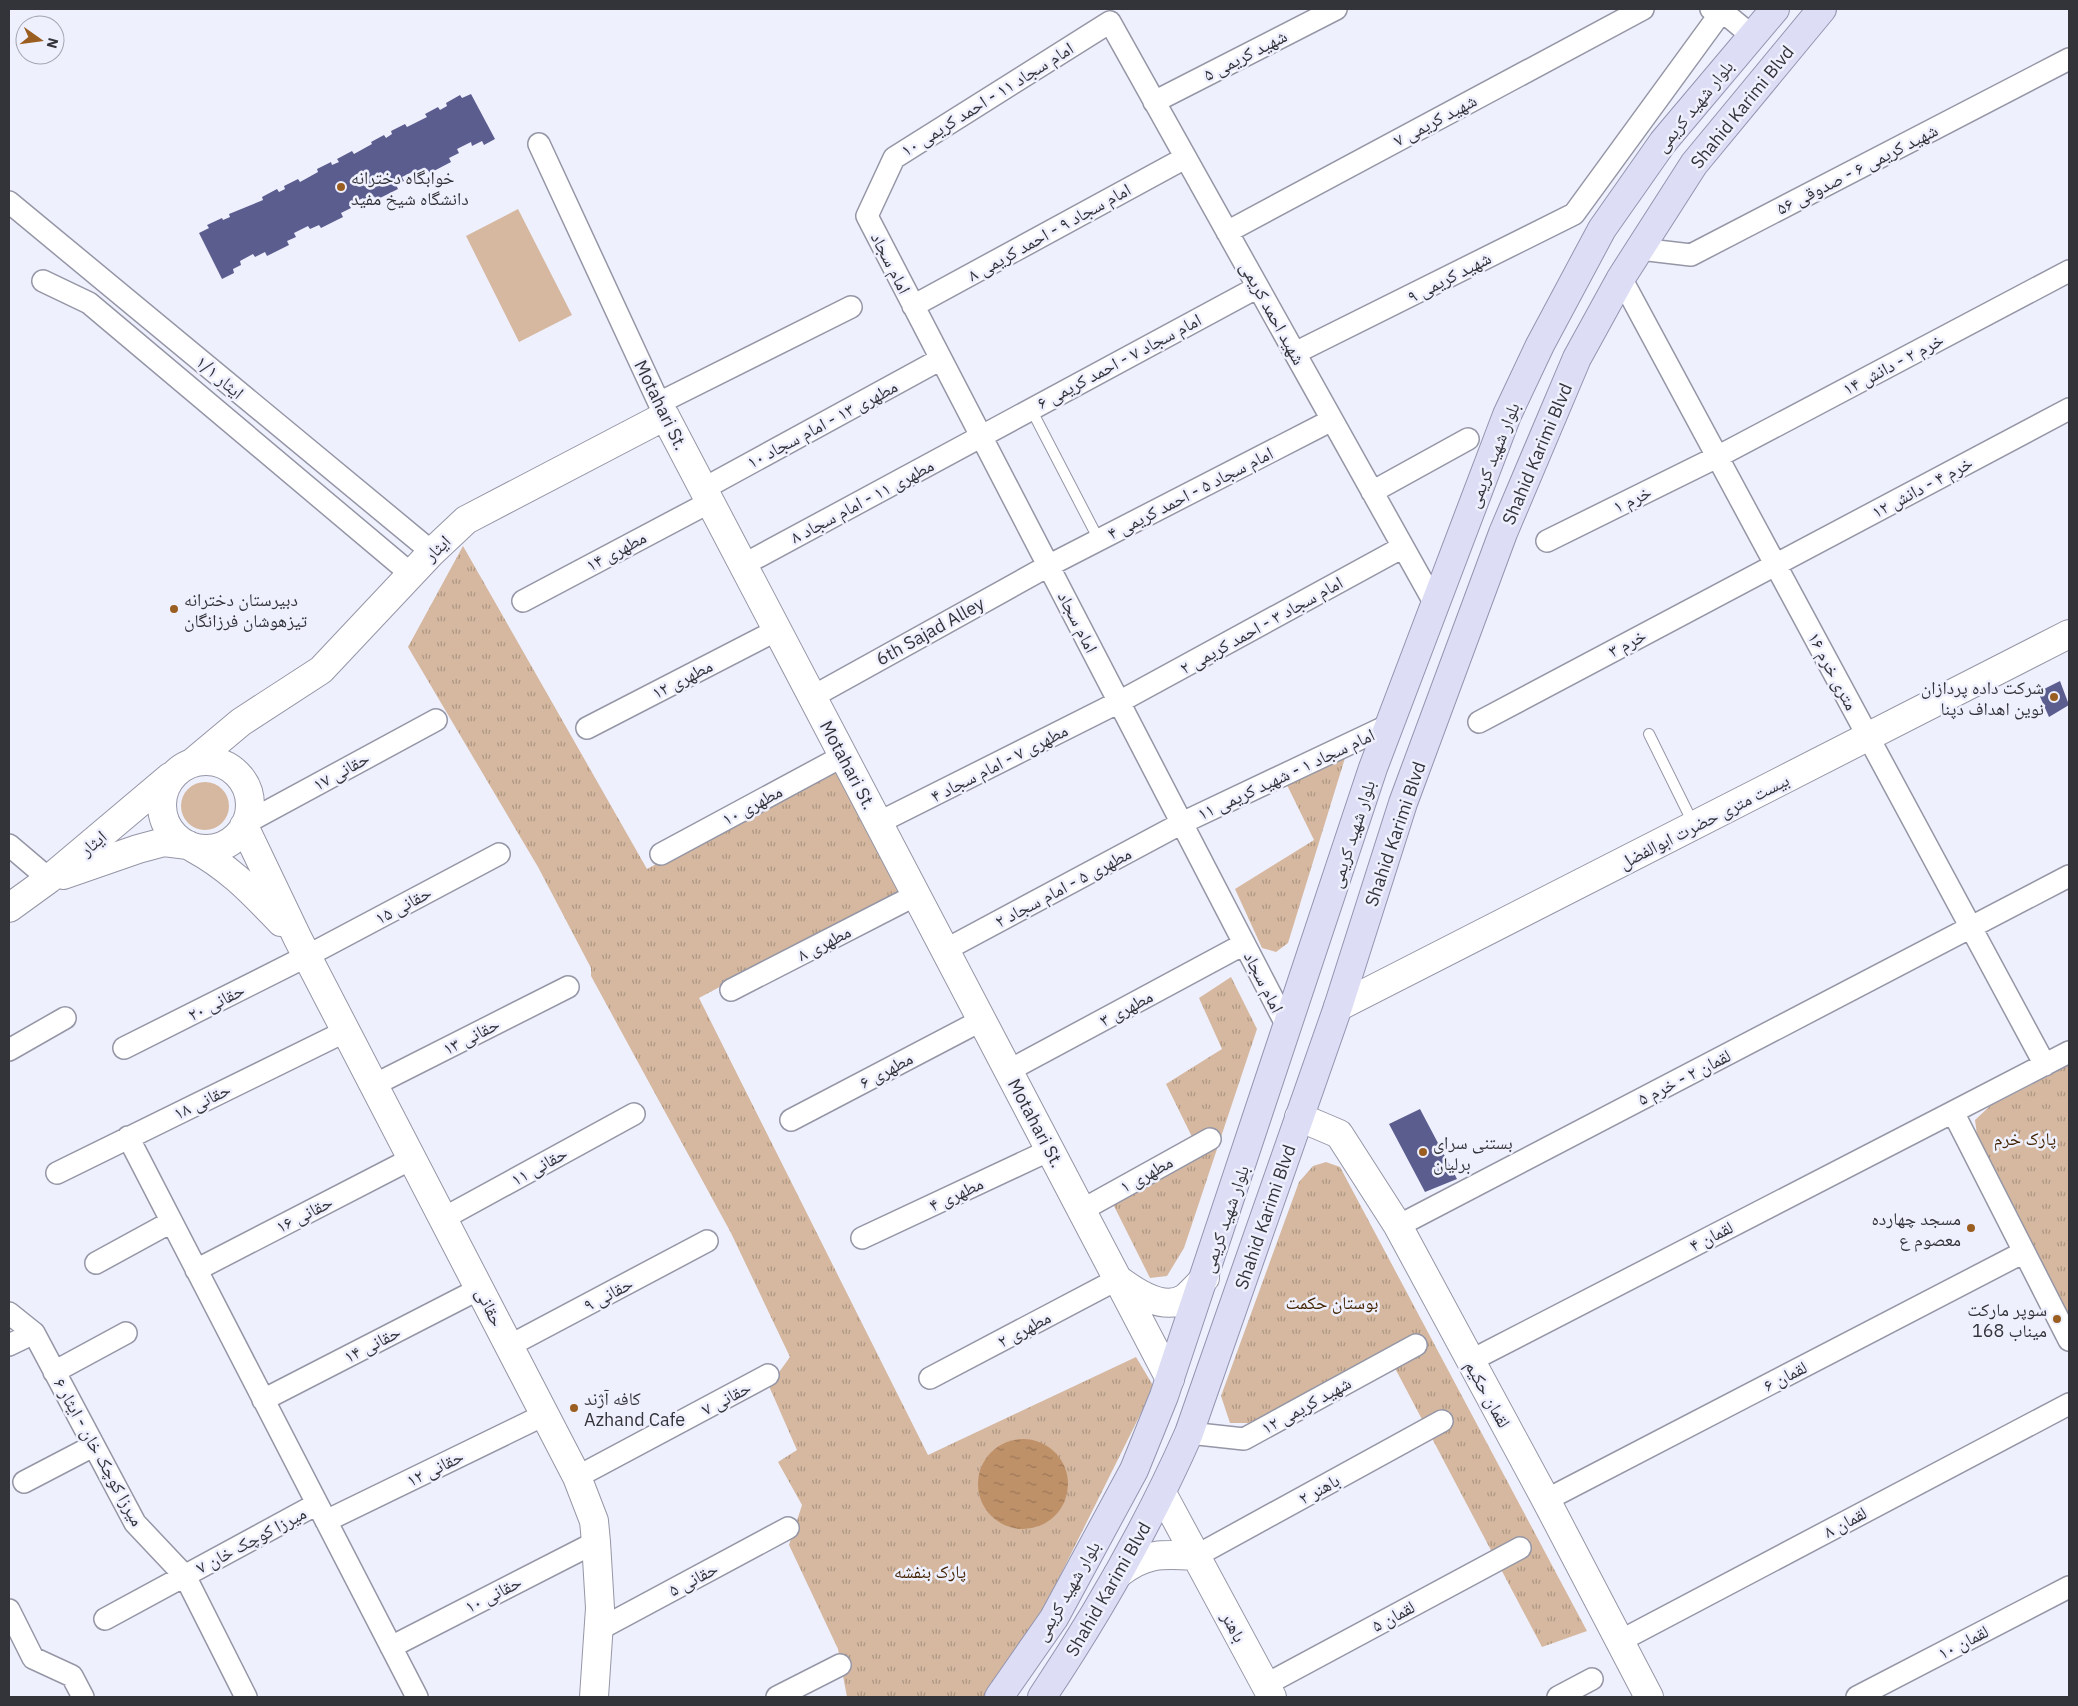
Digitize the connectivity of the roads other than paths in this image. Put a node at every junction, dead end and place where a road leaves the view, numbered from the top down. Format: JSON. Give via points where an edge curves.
{"nodes":[{"id":1,"x":1336,"y":9,"type":"edge"},
{"id":2,"x":1643,"y":9,"type":"edge"},
{"id":3,"x":1775,"y":9,"type":"edge"},
{"id":4,"x":1822,"y":9,"type":"edge"},
{"id":5,"x":1716,"y":10,"type":"edge"},
{"id":6,"x":1112,"y":16,"type":"edge"},
{"id":7,"x":1751,"y":35,"type":"junction"},
{"id":8,"x":2069,"y":59,"type":"edge"},
{"id":9,"x":1154,"y":102,"type":"junction"},
{"id":10,"x":539,"y":144,"type":"dead end"},
{"id":11,"x":1186,"y":158,"type":"junction"},
{"id":12,"x":9,"y":202,"type":"edge"},
{"id":13,"x":1574,"y":214,"type":"junction"},
{"id":14,"x":867,"y":216,"type":"joint"},
{"id":15,"x":1602,"y":229,"type":"junction"},
{"id":16,"x":1227,"y":232,"type":"junction"},
{"id":17,"x":1640,"y":249,"type":"junction"},
{"id":18,"x":2069,"y":271,"type":"edge"},
{"id":19,"x":1621,"y":278,"type":"junction"},
{"id":20,"x":43,"y":281,"type":"dead end"},
{"id":21,"x":1258,"y":287,"type":"junction"},
{"id":22,"x":913,"y":306,"type":"junction"},
{"id":23,"x":851,"y":307,"type":"dead end"},
{"id":24,"x":1295,"y":354,"type":"junction"},
{"id":25,"x":941,"y":360,"type":"junction"},
{"id":26,"x":1031,"y":409,"type":"junction"},
{"id":27,"x":2069,"y":409,"type":"edge"},
{"id":28,"x":662,"y":410,"type":"junction"},
{"id":29,"x":1332,"y":420,"type":"junction"},
{"id":30,"x":981,"y":436,"type":"junction"},
{"id":31,"x":1468,"y":439,"type":"dead end"},
{"id":32,"x":1718,"y":457,"type":"junction"},
{"id":33,"x":1372,"y":492,"type":"junction"},
{"id":34,"x":706,"y":495,"type":"junction"},
{"id":35,"x":1099,"y":540,"type":"junction"},
{"id":36,"x":1547,"y":540,"type":"dead end"},
{"id":37,"x":1403,"y":547,"type":"junction"},
{"id":38,"x":432,"y":552,"type":"junction"},
{"id":39,"x":1775,"y":564,"type":"junction"},
{"id":40,"x":743,"y":565,"type":"junction"},
{"id":41,"x":1048,"y":566,"type":"junction"},
{"id":42,"x":411,"y":574,"type":"junction"},
{"id":43,"x":523,"y":601,"type":"dead end"},
{"id":44,"x":1435,"y":604,"type":"junction"},
{"id":45,"x":777,"y":630,"type":"junction"},
{"id":46,"x":2069,"y":634,"type":"edge"},
{"id":47,"x":812,"y":697,"type":"junction"},
{"id":48,"x":1119,"y":702,"type":"junction"},
{"id":49,"x":436,"y":720,"type":"dead end"},
{"id":50,"x":241,"y":722,"type":"junction"},
{"id":51,"x":1479,"y":722,"type":"dead end"},
{"id":52,"x":1389,"y":725,"type":"junction"},
{"id":53,"x":587,"y":728,"type":"dead end"},
{"id":54,"x":1649,"y":734,"type":"dead end"},
{"id":55,"x":1868,"y":738,"type":"junction"},
{"id":56,"x":843,"y":756,"type":"junction"},
{"id":57,"x":183,"y":768,"type":"junction"},
{"id":58,"x":231,"y":768,"type":"junction"},
{"id":59,"x":878,"y":823,"type":"junction"},
{"id":60,"x":1182,"y":823,"type":"junction"},
{"id":61,"x":245,"y":825,"type":"junction"},
{"id":62,"x":1694,"y":826,"type":"junction"},
{"id":63,"x":9,"y":845,"type":"edge"},
{"id":64,"x":191,"y":846,"type":"junction"},
{"id":65,"x":499,"y":854,"type":"dead end"},
{"id":66,"x":661,"y":854,"type":"dead end"},
{"id":67,"x":2069,"y":876,"type":"edge"},
{"id":68,"x":50,"y":880,"type":"junction"},
{"id":69,"x":916,"y":895,"type":"junction"},
{"id":70,"x":9,"y":908,"type":"edge"},
{"id":71,"x":1971,"y":928,"type":"junction"},
{"id":72,"x":1244,"y":944,"type":"junction"},
{"id":73,"x":303,"y":948,"type":"junction"},
{"id":74,"x":945,"y":950,"type":"junction"},
{"id":75,"x":568,"y":987,"type":"dead end"},
{"id":76,"x":731,"y":990,"type":"dead end"},
{"id":77,"x":1338,"y":1007,"type":"junction"},
{"id":78,"x":65,"y":1018,"type":"dead end"},
{"id":79,"x":982,"y":1020,"type":"junction"},
{"id":80,"x":1288,"y":1028,"type":"junction"},
{"id":81,"x":346,"y":1031,"type":"junction"},
{"id":82,"x":124,"y":1048,"type":"dead end"},
{"id":83,"x":9,"y":1050,"type":"edge"},
{"id":84,"x":2069,"y":1052,"type":"edge"},
{"id":85,"x":2045,"y":1065,"type":"junction"},
{"id":86,"x":1008,"y":1071,"type":"junction"},
{"id":87,"x":374,"y":1085,"type":"junction"},
{"id":88,"x":1953,"y":1112,"type":"junction"},
{"id":89,"x":634,"y":1114,"type":"dead end"},
{"id":90,"x":1299,"y":1117,"type":"junction"},
{"id":91,"x":791,"y":1120,"type":"dead end"},
{"id":92,"x":128,"y":1137,"type":"junction"},
{"id":93,"x":1210,"y":1139,"type":"dead end"},
{"id":94,"x":1050,"y":1150,"type":"junction"},
{"id":95,"x":413,"y":1158,"type":"junction"},
{"id":96,"x":57,"y":1173,"type":"dead end"},
{"id":97,"x":1082,"y":1210,"type":"junction"},
{"id":98,"x":444,"y":1218,"type":"junction"},
{"id":99,"x":172,"y":1222,"type":"junction"},
{"id":100,"x":1398,"y":1226,"type":"junction"},
{"id":101,"x":862,"y":1238,"type":"dead end"},
{"id":102,"x":707,"y":1241,"type":"dead end"},
{"id":103,"x":2024,"y":1252,"type":"junction"},
{"id":104,"x":96,"y":1263,"type":"dead end"},
{"id":105,"x":196,"y":1270,"type":"junction"},
{"id":106,"x":1205,"y":1278,"type":"junction"},
{"id":107,"x":1118,"y":1280,"type":"junction"},
{"id":108,"x":481,"y":1288,"type":"junction"},
{"id":109,"x":9,"y":1313,"type":"edge"},
{"id":110,"x":34,"y":1333,"type":"junction"},
{"id":111,"x":126,"y":1333,"type":"dead end"},
{"id":112,"x":2069,"y":1340,"type":"edge"},
{"id":113,"x":9,"y":1345,"type":"edge"},
{"id":114,"x":1416,"y":1345,"type":"dead end"},
{"id":115,"x":509,"y":1346,"type":"junction"},
{"id":116,"x":1470,"y":1360,"type":"junction"},
{"id":117,"x":54,"y":1372,"type":"junction"},
{"id":118,"x":768,"y":1375,"type":"dead end"},
{"id":119,"x":930,"y":1378,"type":"dead end"},
{"id":120,"x":1170,"y":1379,"type":"junction"},
{"id":121,"x":263,"y":1400,"type":"junction"},
{"id":122,"x":2069,"y":1404,"type":"edge"},
{"id":123,"x":544,"y":1415,"type":"junction"},
{"id":124,"x":1442,"y":1421,"type":"dead end"},
{"id":125,"x":1190,"y":1434,"type":"junction"},
{"id":126,"x":93,"y":1446,"type":"junction"},
{"id":127,"x":577,"y":1477,"type":"junction"},
{"id":128,"x":24,"y":1482,"type":"dead end"},
{"id":129,"x":1162,"y":1493,"type":"junction"},
{"id":130,"x":1546,"y":1500,"type":"junction"},
{"id":131,"x":322,"y":1513,"type":"junction"},
{"id":132,"x":788,"y":1528,"type":"dead end"},
{"id":133,"x":596,"y":1542,"type":"junction"},
{"id":134,"x":1520,"y":1548,"type":"dead end"},
{"id":135,"x":1196,"y":1556,"type":"junction"},
{"id":136,"x":1118,"y":1574,"type":"junction"},
{"id":137,"x":185,"y":1576,"type":"junction"},
{"id":138,"x":2069,"y":1587,"type":"edge"},
{"id":139,"x":9,"y":1610,"type":"edge"},
{"id":140,"x":105,"y":1619,"type":"dead end"},
{"id":141,"x":598,"y":1630,"type":"junction"},
{"id":142,"x":1620,"y":1641,"type":"junction"},
{"id":143,"x":16,"y":1643,"type":"edge"},
{"id":144,"x":391,"y":1647,"type":"junction"},
{"id":145,"x":840,"y":1666,"type":"dead end"},
{"id":146,"x":1592,"y":1679,"type":"dead end"},
{"id":147,"x":1268,"y":1691,"type":"edge"},
{"id":148,"x":83,"y":1697,"type":"edge"},
{"id":149,"x":246,"y":1697,"type":"edge"},
{"id":150,"x":417,"y":1697,"type":"edge"},
{"id":151,"x":594,"y":1697,"type":"edge"},
{"id":152,"x":777,"y":1697,"type":"edge"},
{"id":153,"x":998,"y":1697,"type":"edge"},
{"id":154,"x":1042,"y":1697,"type":"edge"},
{"id":155,"x":1558,"y":1697,"type":"edge"},
{"id":156,"x":1649,"y":1697,"type":"edge"},
{"id":157,"x":1857,"y":1697,"type":"edge"}],
"edges":[{"from":1,"to":9,"type":"street","name":"شهید کریمی ۵"},
{"from":2,"to":16,"type":"street","name":"شهید کریمی ۷"},
{"from":3,"to":7,"type":"main road","name":"بلوار شهید کریمی"},
{"from":4,"to":17,"type":"main road","name":"Shahid Karimi Blvd","via":[[1694,164]]},
{"from":5,"to":7,"type":"street"},
{"from":5,"to":13,"type":"street"},
{"from":6,"to":9,"type":"street","name":"شهید احمد کریمی"},
{"from":6,"to":14,"type":"street","name":"امام سجاد ۱۱ - احمد کریمی ۱۰","via":[[894,158]]},
{"from":7,"to":15,"type":"main road","name":"بلوار شهید کریمی","via":[[1663,142]]},
{"from":8,"to":17,"type":"street","name":"شهید کریمی ۶ - صدوقی ۵۶","via":[[1691,255]]},
{"from":9,"to":11,"type":"street","name":"شهید احمد کریمی"},
{"from":10,"to":28,"type":"street","name":"Motahari St."},
{"from":11,"to":16,"type":"street","name":"شهید احمد کریمی"},
{"from":11,"to":22,"type":"street","name":"امام سجاد ۹ - احمد کریمی ۸"},
{"from":12,"to":38,"type":"street","name":"ایثار ۱/۱"},
{"from":13,"to":15,"type":"street"},
{"from":13,"to":24,"type":"street","name":"شهید کریمی ۹"},
{"from":14,"to":22,"type":"street","name":"امام سجاد"},
{"from":15,"to":44,"type":"main road","name":"بلوار شهید کریمی","via":[[1544,336],[1507,415]]},
{"from":16,"to":21,"type":"street","name":"شهید احمد کریمی"},
{"from":17,"to":19,"type":"main road","name":"Shahid Karimi Blvd"},
{"from":18,"to":32,"type":"street","name":"خرم ۲ - دانش ۱۴"},
{"from":19,"to":32,"type":"street","name":"۱۶ متری خرم"},
{"from":19,"to":77,"type":"main road","name":"Shahid Karimi Blvd","via":[[1577,358],[1503,533],[1402,803]]},
{"from":20,"to":42,"type":"street","via":[[89,303]]},
{"from":21,"to":24,"type":"street","name":"شهید احمد کریمی"},
{"from":21,"to":26,"type":"street","name":"امام سجاد ۷ - احمد کریمی ۶"},
{"from":22,"to":25,"type":"street","name":"امام سجاد"},
{"from":23,"to":28,"type":"street"},
{"from":24,"to":29,"type":"street","name":"شهید احمد کریمی"},
{"from":25,"to":30,"type":"street","name":"امام سجاد"},
{"from":25,"to":34,"type":"street","name":"مطهری ۱۳ - امام سجاد ۱۰"},
{"from":26,"to":30,"type":"street","name":"امام سجاد ۷ - احمد کریمی ۶"},
{"from":26,"to":35,"type":"lane"},
{"from":27,"to":39,"type":"street","name":"خرم ۴ - دانش ۱۲"},
{"from":28,"to":34,"type":"main road","name":"Motahari St."},
{"from":28,"to":38,"type":"main road","name":"ایثار","via":[[466,520]]},
{"from":29,"to":33,"type":"street","name":"شهید احمد کریمی"},
{"from":29,"to":35,"type":"street","name":"امام سجاد ۵ - احمد کریمی ۴"},
{"from":30,"to":40,"type":"street","name":"مطهری ۱۱ - امام سجاد ۸"},
{"from":30,"to":41,"type":"street","name":"امام سجاد"},
{"from":31,"to":33,"type":"street"},
{"from":32,"to":36,"type":"street","name":"خرم ۱"},
{"from":32,"to":39,"type":"street","name":"۱۶ متری خرم"},
{"from":33,"to":37,"type":"street","name":"شهید احمد کریمی"},
{"from":34,"to":40,"type":"main road","name":"Motahari St."},
{"from":34,"to":43,"type":"street","name":"مطهری ۱۴"},
{"from":35,"to":41,"type":"street","name":"امام سجاد ۵ - احمد کریمی ۴"},
{"from":37,"to":44,"type":"street","name":"شهید احمد کریمی"},
{"from":37,"to":48,"type":"street","name":"امام سجاد ۳ - احمد کریمی ۲"},
{"from":38,"to":42,"type":"main road","name":"ایثار"},
{"from":39,"to":51,"type":"street","name":"خرم ۳"},
{"from":39,"to":55,"type":"street","name":"۱۶ متری خرم"},
{"from":40,"to":45,"type":"main road","name":"Motahari St."},
{"from":41,"to":47,"type":"street","name":"6th Sajad Alley"},
{"from":41,"to":48,"type":"street","name":"امام سجاد"},
{"from":42,"to":50,"type":"main road","name":"ایثار","via":[[321,670]]},
{"from":44,"to":52,"type":"main road","name":"بلوار شهید کریمی"},
{"from":45,"to":47,"type":"main road","name":"Motahari St."},
{"from":45,"to":53,"type":"street","name":"مطهری ۱۲"},
{"from":46,"to":55,"type":"main road","name":"بیست متری حضرت ابوالفضل"},
{"from":47,"to":56,"type":"main road","name":"Motahari St."},
{"from":48,"to":59,"type":"street","name":"مطهری ۷ - امام سجاد ۴"},
{"from":48,"to":60,"type":"street","name":"امام سجاد"},
{"from":49,"to":61,"type":"street","name":"حقانی ۱۷"},
{"from":50,"to":57,"type":"main road","name":"ایثار"},
{"from":50,"to":58,"type":"main road","via":[[233,731],[227,748],[226,759]]},
{"from":52,"to":60,"type":"street","name":"امام سجاد ۱ - شهید کریمی ۱۱"},
{"from":52,"to":80,"type":"main road","name":"بلوار شهید کریمی"},
{"from":54,"to":62,"type":"lane"},
{"from":55,"to":62,"type":"main road","name":"بیست متری حضرت ابوالفضل"},
{"from":55,"to":71,"type":"street","name":"۱۶ متری خرم"},
{"from":56,"to":59,"type":"main road","name":"Motahari St."},
{"from":56,"to":66,"type":"street","name":"مطهری ۱۰"},
{"from":57,"to":58,"type":"main road","via":[[208,760]]},
{"from":57,"to":64,"type":"main road","via":[[163,793],[162,816],[174,836]]},
{"from":57,"to":68,"type":"main road","name":"ایثار"},
{"from":58,"to":61,"type":"main road","via":[[246,787],[250,811]]},
{"from":59,"to":69,"type":"main road","name":"Motahari St."},
{"from":60,"to":72,"type":"street","name":"امام سجاد"},
{"from":60,"to":74,"type":"street","name":"مطهری ۵ - امام سجاد ۲"},
{"from":61,"to":64,"type":"main road","via":[[236,837],[221,847],[203,849]]},
{"from":61,"to":73,"type":"main road"},
{"from":62,"to":77,"type":"main road","name":"بیست متری حضرت ابوالفضل"},
{"from":63,"to":68,"type":"street"},
{"from":64,"to":68,"type":"main road","via":[[164,842]]},
{"from":64,"to":73,"type":"main road","via":[[238,877]]},
{"from":65,"to":73,"type":"street","name":"حقانی ۱۵"},
{"from":67,"to":71,"type":"street","name":"لقمان ۲ - خرم ۵"},
{"from":68,"to":70,"type":"main road","name":"ایثار"},
{"from":69,"to":74,"type":"main road","name":"Motahari St."},
{"from":69,"to":76,"type":"street","name":"مطهری ۸"},
{"from":71,"to":85,"type":"street","name":"۱۶ متری خرم"},
{"from":71,"to":100,"type":"street","name":"لقمان ۲ - خرم ۵"},
{"from":72,"to":80,"type":"street","name":"امام سجاد"},
{"from":72,"to":86,"type":"street","name":"مطهری ۳"},
{"from":73,"to":81,"type":"main road","name":"حقانی"},
{"from":73,"to":82,"type":"street","name":"حقانی ۲۰"},
{"from":74,"to":79,"type":"main road","name":"Motahari St."},
{"from":75,"to":87,"type":"street","name":"حقانی ۱۳"},
{"from":77,"to":90,"type":"main road","name":"Shahid Karimi Blvd"},
{"from":78,"to":83,"type":"street"},
{"from":79,"to":86,"type":"main road","name":"Motahari St."},
{"from":79,"to":91,"type":"street","name":"مطهری ۶"},
{"from":80,"to":106,"type":"main road","name":"بلوار شهید کریمی"},
{"from":81,"to":87,"type":"main road","name":"حقانی"},
{"from":81,"to":92,"type":"street","name":"حقانی ۱۸"},
{"from":84,"to":85,"type":"street","name":"لقمان ۴"},
{"from":85,"to":88,"type":"street","name":"لقمان ۴"},
{"from":86,"to":94,"type":"main road","name":"Motahari St."},
{"from":87,"to":95,"type":"main road","name":"حقانی"},
{"from":88,"to":103,"type":"street"},
{"from":88,"to":116,"type":"street","name":"لقمان ۴"},
{"from":89,"to":98,"type":"street","name":"حقانی ۱۱"},
{"from":90,"to":100,"type":"main road","name":"لقمان حکیم","via":[[1339,1134]]},
{"from":90,"to":125,"type":"main road","name":"Shahid Karimi Blvd"},
{"from":92,"to":96,"type":"street","name":"حقانی ۱۸"},
{"from":92,"to":99,"type":"street"},
{"from":93,"to":97,"type":"street","name":"مطهری ۱"},
{"from":94,"to":97,"type":"main road","name":"Motahari St."},
{"from":94,"to":101,"type":"street","name":"مطهری ۴"},
{"from":95,"to":98,"type":"main road","name":"حقانی"},
{"from":95,"to":105,"type":"street","name":"حقانی ۱۶"},
{"from":97,"to":107,"type":"main road","name":"Motahari St."},
{"from":98,"to":108,"type":"main road","name":"حقانی"},
{"from":99,"to":104,"type":"street"},
{"from":99,"to":105,"type":"street"},
{"from":100,"to":116,"type":"main road","name":"لقمان حکیم"},
{"from":102,"to":115,"type":"street","name":"حقانی ۹"},
{"from":103,"to":112,"type":"street"},
{"from":103,"to":130,"type":"street","name":"لقمان ۶"},
{"from":105,"to":121,"type":"street"},
{"from":106,"to":107,"type":"main road","via":[[1184,1299],[1168,1302],[1137,1293]]},
{"from":106,"to":120,"type":"main road","name":"بلوار شهید کریمی"},
{"from":107,"to":119,"type":"street","name":"مطهری ۲"},
{"from":107,"to":120,"type":"main road","name":"Motahari St."},
{"from":108,"to":115,"type":"main road","name":"حقانی"},
{"from":108,"to":121,"type":"street","name":"حقانی ۱۴"},
{"from":109,"to":110,"type":"street","name":"میرزا کوچک خان - ایثار ۶"},
{"from":110,"to":113,"type":"street"},
{"from":110,"to":117,"type":"street","name":"میرزا کوچک خان - ایثار ۶"},
{"from":111,"to":117,"type":"street"},
{"from":114,"to":125,"type":"street","name":"شهید کریمی ۱۲","via":[[1244,1439]]},
{"from":115,"to":123,"type":"main road","name":"حقانی"},
{"from":116,"to":130,"type":"main road","name":"لقمان حکیم"},
{"from":117,"to":126,"type":"street","name":"میرزا کوچک خان - ایثار ۶"},
{"from":118,"to":127,"type":"street","name":"حقانی ۷"},
{"from":120,"to":153,"type":"main road","name":"بلوار شهید کریمی","via":[[1134,1470],[1096,1541],[1054,1618]]},
{"from":121,"to":131,"type":"street"},
{"from":122,"to":142,"type":"street","name":"لقمان ۸"},
{"from":123,"to":127,"type":"main road","name":"حقانی"},
{"from":123,"to":131,"type":"street","name":"حقانی ۱۲"},
{"from":124,"to":135,"type":"street","name":"باهنر ۲"},
{"from":125,"to":129,"type":"main road","name":"Shahid Karimi Blvd"},
{"from":126,"to":128,"type":"street"},
{"from":126,"to":137,"type":"street","name":"میرزا کوچک خان - ایثار ۶","via":[[135,1523]]},
{"from":127,"to":133,"type":"main road","name":"حقانی","via":[[594,1521]]},
{"from":129,"to":135,"type":"main road","name":"باهنر"},
{"from":129,"to":136,"type":"main road","name":"Shahid Karimi Blvd"},
{"from":130,"to":142,"type":"main road","name":"لقمان حکیم"},
{"from":131,"to":137,"type":"street","name":"میرزا کوچک خان ۷"},
{"from":131,"to":144,"type":"street"},
{"from":132,"to":141,"type":"street","name":"حقانی ۵"},
{"from":133,"to":141,"type":"main road","name":"حقانی"},
{"from":133,"to":144,"type":"street","name":"حقانی ۱۰"},
{"from":134,"to":147,"type":"street","name":"لقمان ۵"},
{"from":135,"to":136,"type":"main road","via":[[1155,1554]]},
{"from":135,"to":147,"type":"main road","name":"باهنر"},
{"from":136,"to":154,"type":"main road","name":"Shahid Karimi Blvd","via":[[1086,1631]]},
{"from":137,"to":140,"type":"street","name":"میرزا کوچک خان ۷"},
{"from":137,"to":149,"type":"street","name":"میرزا کوچک خان - ایثار ۶"},
{"from":138,"to":157,"type":"street","name":"لقمان ۱۰"},
{"from":139,"to":143,"type":"street"},
{"from":141,"to":151,"type":"main road","name":"حقانی"},
{"from":142,"to":156,"type":"main road","name":"لقمان حکیم"},
{"from":143,"to":148,"type":"street","via":[[33,1658],[72,1676]]},
{"from":144,"to":150,"type":"street"},
{"from":145,"to":152,"type":"street"},
{"from":146,"to":155,"type":"street"}]}
